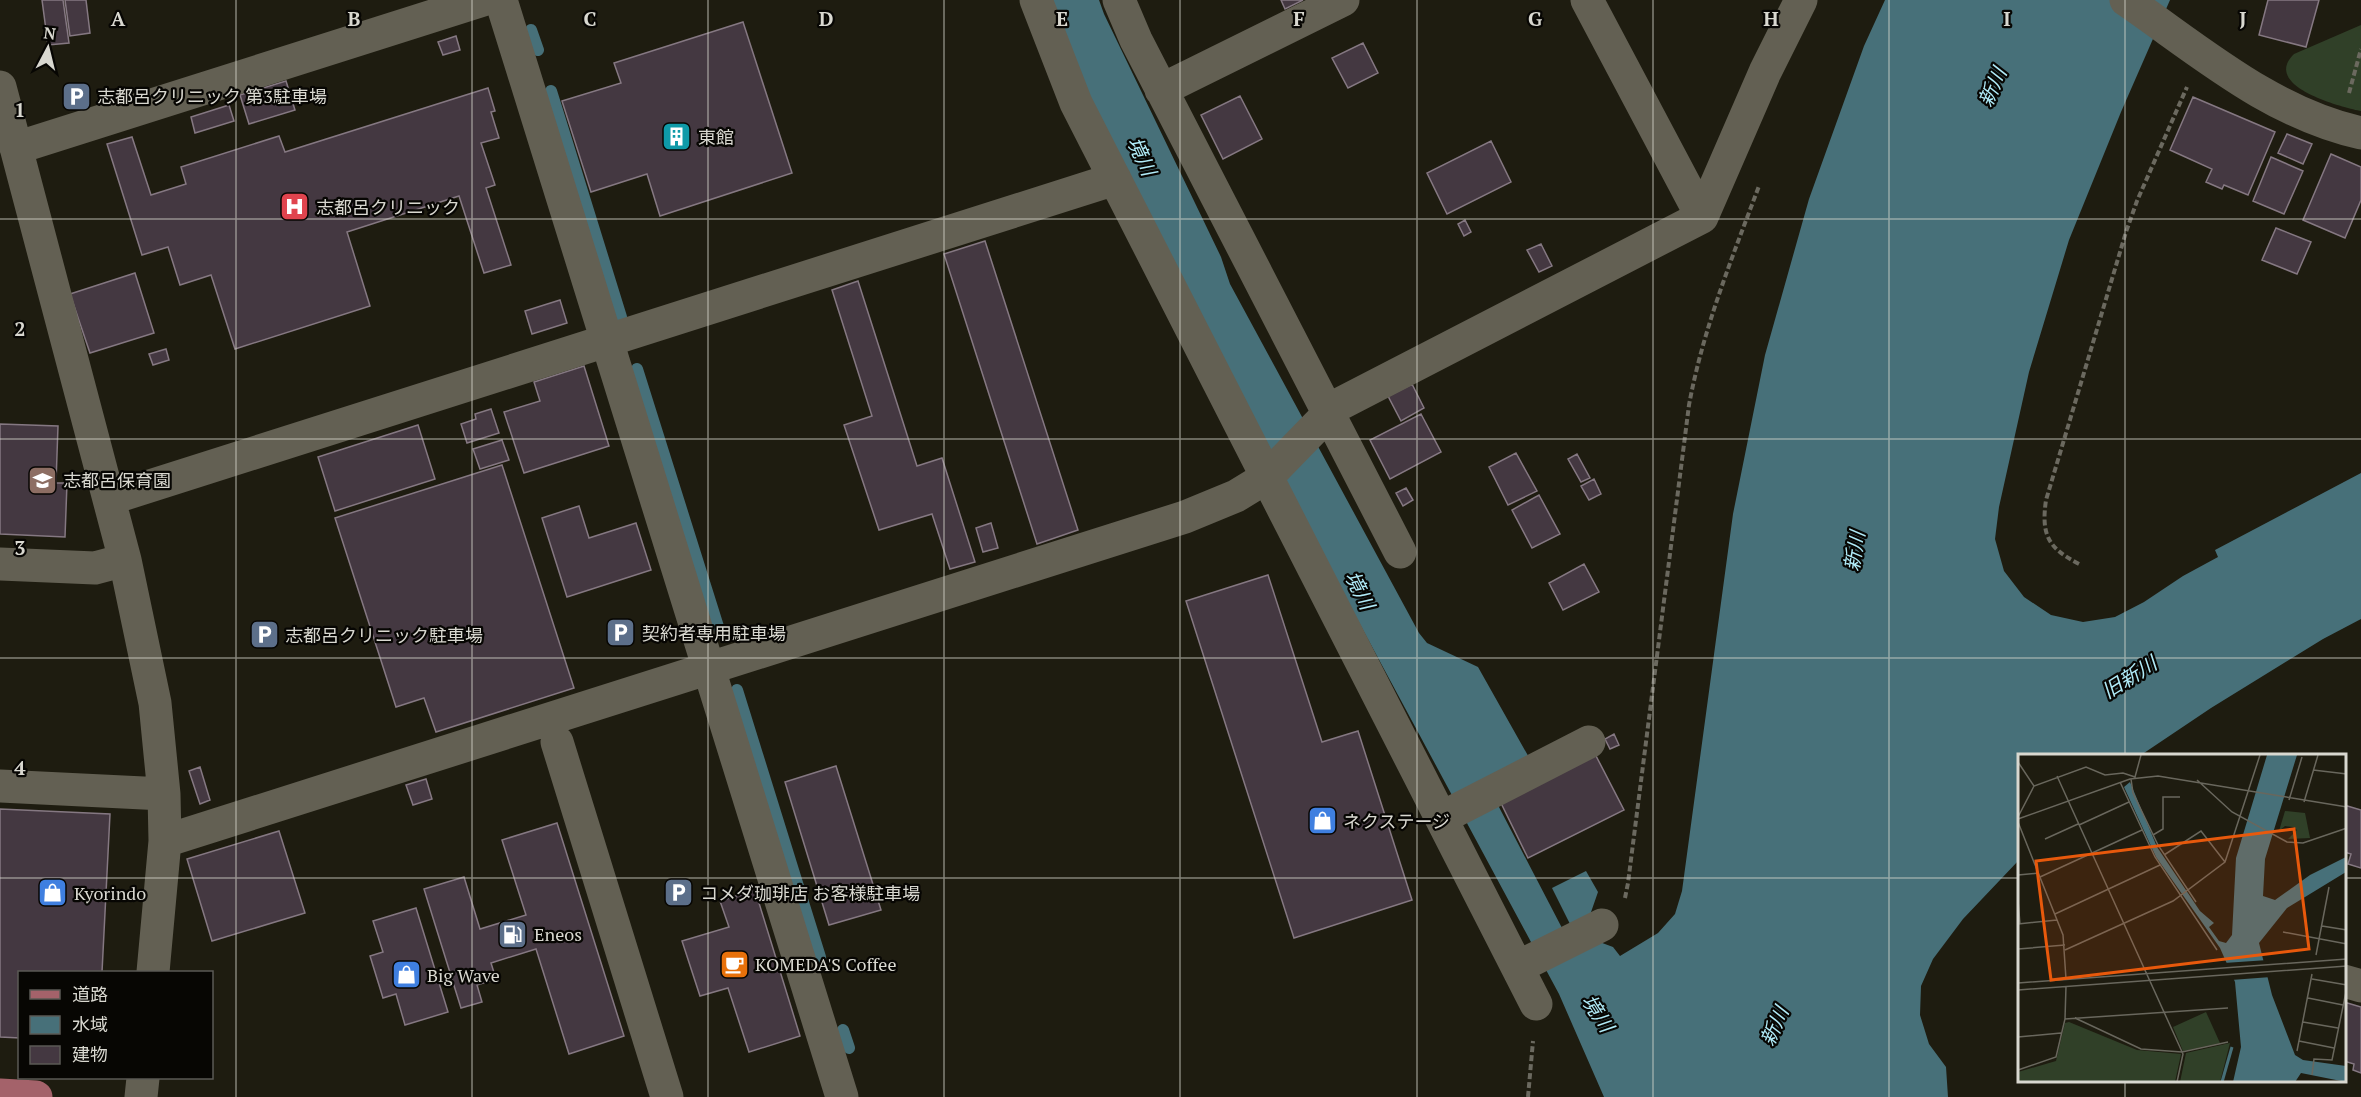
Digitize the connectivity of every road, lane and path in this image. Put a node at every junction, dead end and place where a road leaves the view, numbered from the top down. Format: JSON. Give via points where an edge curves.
{"nodes":[{"id":1,"x":483,"y":0,"type":"edge"},
{"id":2,"x":501,"y":0,"type":"edge"},
{"id":3,"x":1036,"y":0,"type":"edge"},
{"id":4,"x":1119,"y":0,"type":"edge"},
{"id":5,"x":1343,"y":0,"type":"edge"},
{"id":6,"x":1587,"y":0,"type":"edge"},
{"id":7,"x":1801,"y":0,"type":"edge"},
{"id":8,"x":2126,"y":0,"type":"edge"},
{"id":9,"x":2199,"y":50,"type":"junction"},
{"id":10,"x":0,"y":87,"type":"edge"},
{"id":11,"x":1161,"y":90,"type":"junction"},
{"id":12,"x":8,"y":128,"type":"edge"},
{"id":13,"x":2361,"y":133,"type":"edge"},
{"id":14,"x":1763,"y":176,"type":"dead end"},
{"id":15,"x":1115,"y":179,"type":"junction"},
{"id":16,"x":1702,"y":218,"type":"junction"},
{"id":17,"x":607,"y":341,"type":"junction"},
{"id":18,"x":1324,"y":418,"type":"junction"},
{"id":19,"x":1270,"y":474,"type":"junction"},
{"id":20,"x":109,"y":499,"type":"junction"},
{"id":21,"x":1400,"y":552,"type":"dead end"},
{"id":22,"x":125,"y":560,"type":"junction"},
{"id":23,"x":0,"y":564,"type":"edge"},
{"id":24,"x":2079,"y":564,"type":"dead end"},
{"id":25,"x":709,"y":668,"type":"junction"},
{"id":26,"x":557,"y":742,"type":"dead end"},
{"id":27,"x":1589,"y":742,"type":"dead end"},
{"id":28,"x":0,"y":786,"type":"edge"},
{"id":29,"x":164,"y":794,"type":"junction"},
{"id":30,"x":1445,"y":815,"type":"junction"},
{"id":31,"x":165,"y":841,"type":"junction"},
{"id":32,"x":1602,"y":925,"type":"joint"},
{"id":33,"x":1527,"y":962,"type":"junction"},
{"id":34,"x":153,"y":971,"type":"edge"},
{"id":35,"x":2346,"y":982,"type":"edge"},
{"id":36,"x":2361,"y":986,"type":"edge"},
{"id":37,"x":1536,"y":1004,"type":"joint"},
{"id":38,"x":143,"y":1079,"type":"edge"},
{"id":39,"x":0,"y":1095,"type":"edge"},
{"id":40,"x":36,"y":1097,"type":"edge"},
{"id":41,"x":141,"y":1097,"type":"edge"},
{"id":42,"x":667,"y":1097,"type":"edge"},
{"id":43,"x":842,"y":1097,"type":"edge"},
{"id":44,"x":1528,"y":1097,"type":"edge"}],
"edges":[{"from":1,"to":12,"type":"street"},
{"from":2,"to":17,"type":"street"},
{"from":3,"to":15,"type":"street","via":[[1076,103]]},
{"from":4,"to":11,"type":"street"},
{"from":5,"to":11,"type":"street"},
{"from":6,"to":16,"type":"street"},
{"from":7,"to":16,"type":"street","via":[[1765,72]]},
{"from":8,"to":9,"type":"street"},
{"from":9,"to":13,"type":"street","via":[[2284,107]]},
{"from":9,"to":24,"type":"path","via":[[2130,221],[2046,500],[2043,520],[2048,539],[2061,555]]},
{"from":10,"to":12,"type":"street"},
{"from":11,"to":18,"type":"street"},
{"from":12,"to":20,"type":"street"},
{"from":14,"to":32,"type":"path","via":[[1709,318],[1697,361],[1628,883],[1624,900]]},
{"from":15,"to":17,"type":"street"},
{"from":15,"to":19,"type":"street"},
{"from":16,"to":18,"type":"street","via":[[1336,406]]},
{"from":17,"to":20,"type":"street"},
{"from":17,"to":25,"type":"street"},
{"from":18,"to":19,"type":"street"},
{"from":18,"to":21,"type":"street"},
{"from":19,"to":25,"type":"street","via":[[1236,496],[1185,517]]},
{"from":19,"to":30,"type":"street"},
{"from":20,"to":22,"type":"street"},
{"from":22,"to":23,"type":"street","via":[[95,568]]},
{"from":22,"to":29,"type":"street","via":[[154,703]]},
{"from":25,"to":31,"type":"street"},
{"from":25,"to":43,"type":"street"},
{"from":26,"to":42,"type":"street"},
{"from":27,"to":30,"type":"street"},
{"from":28,"to":29,"type":"street"},
{"from":29,"to":31,"type":"street"},
{"from":30,"to":33,"type":"street"},
{"from":31,"to":34,"type":"street"},
{"from":32,"to":33,"type":"street"},
{"from":33,"to":37,"type":"street"},
{"from":35,"to":36,"type":"street"},
{"from":37,"to":44,"type":"path"},
{"from":38,"to":41,"type":"street"},
{"from":39,"to":40,"type":"main road"}]}
